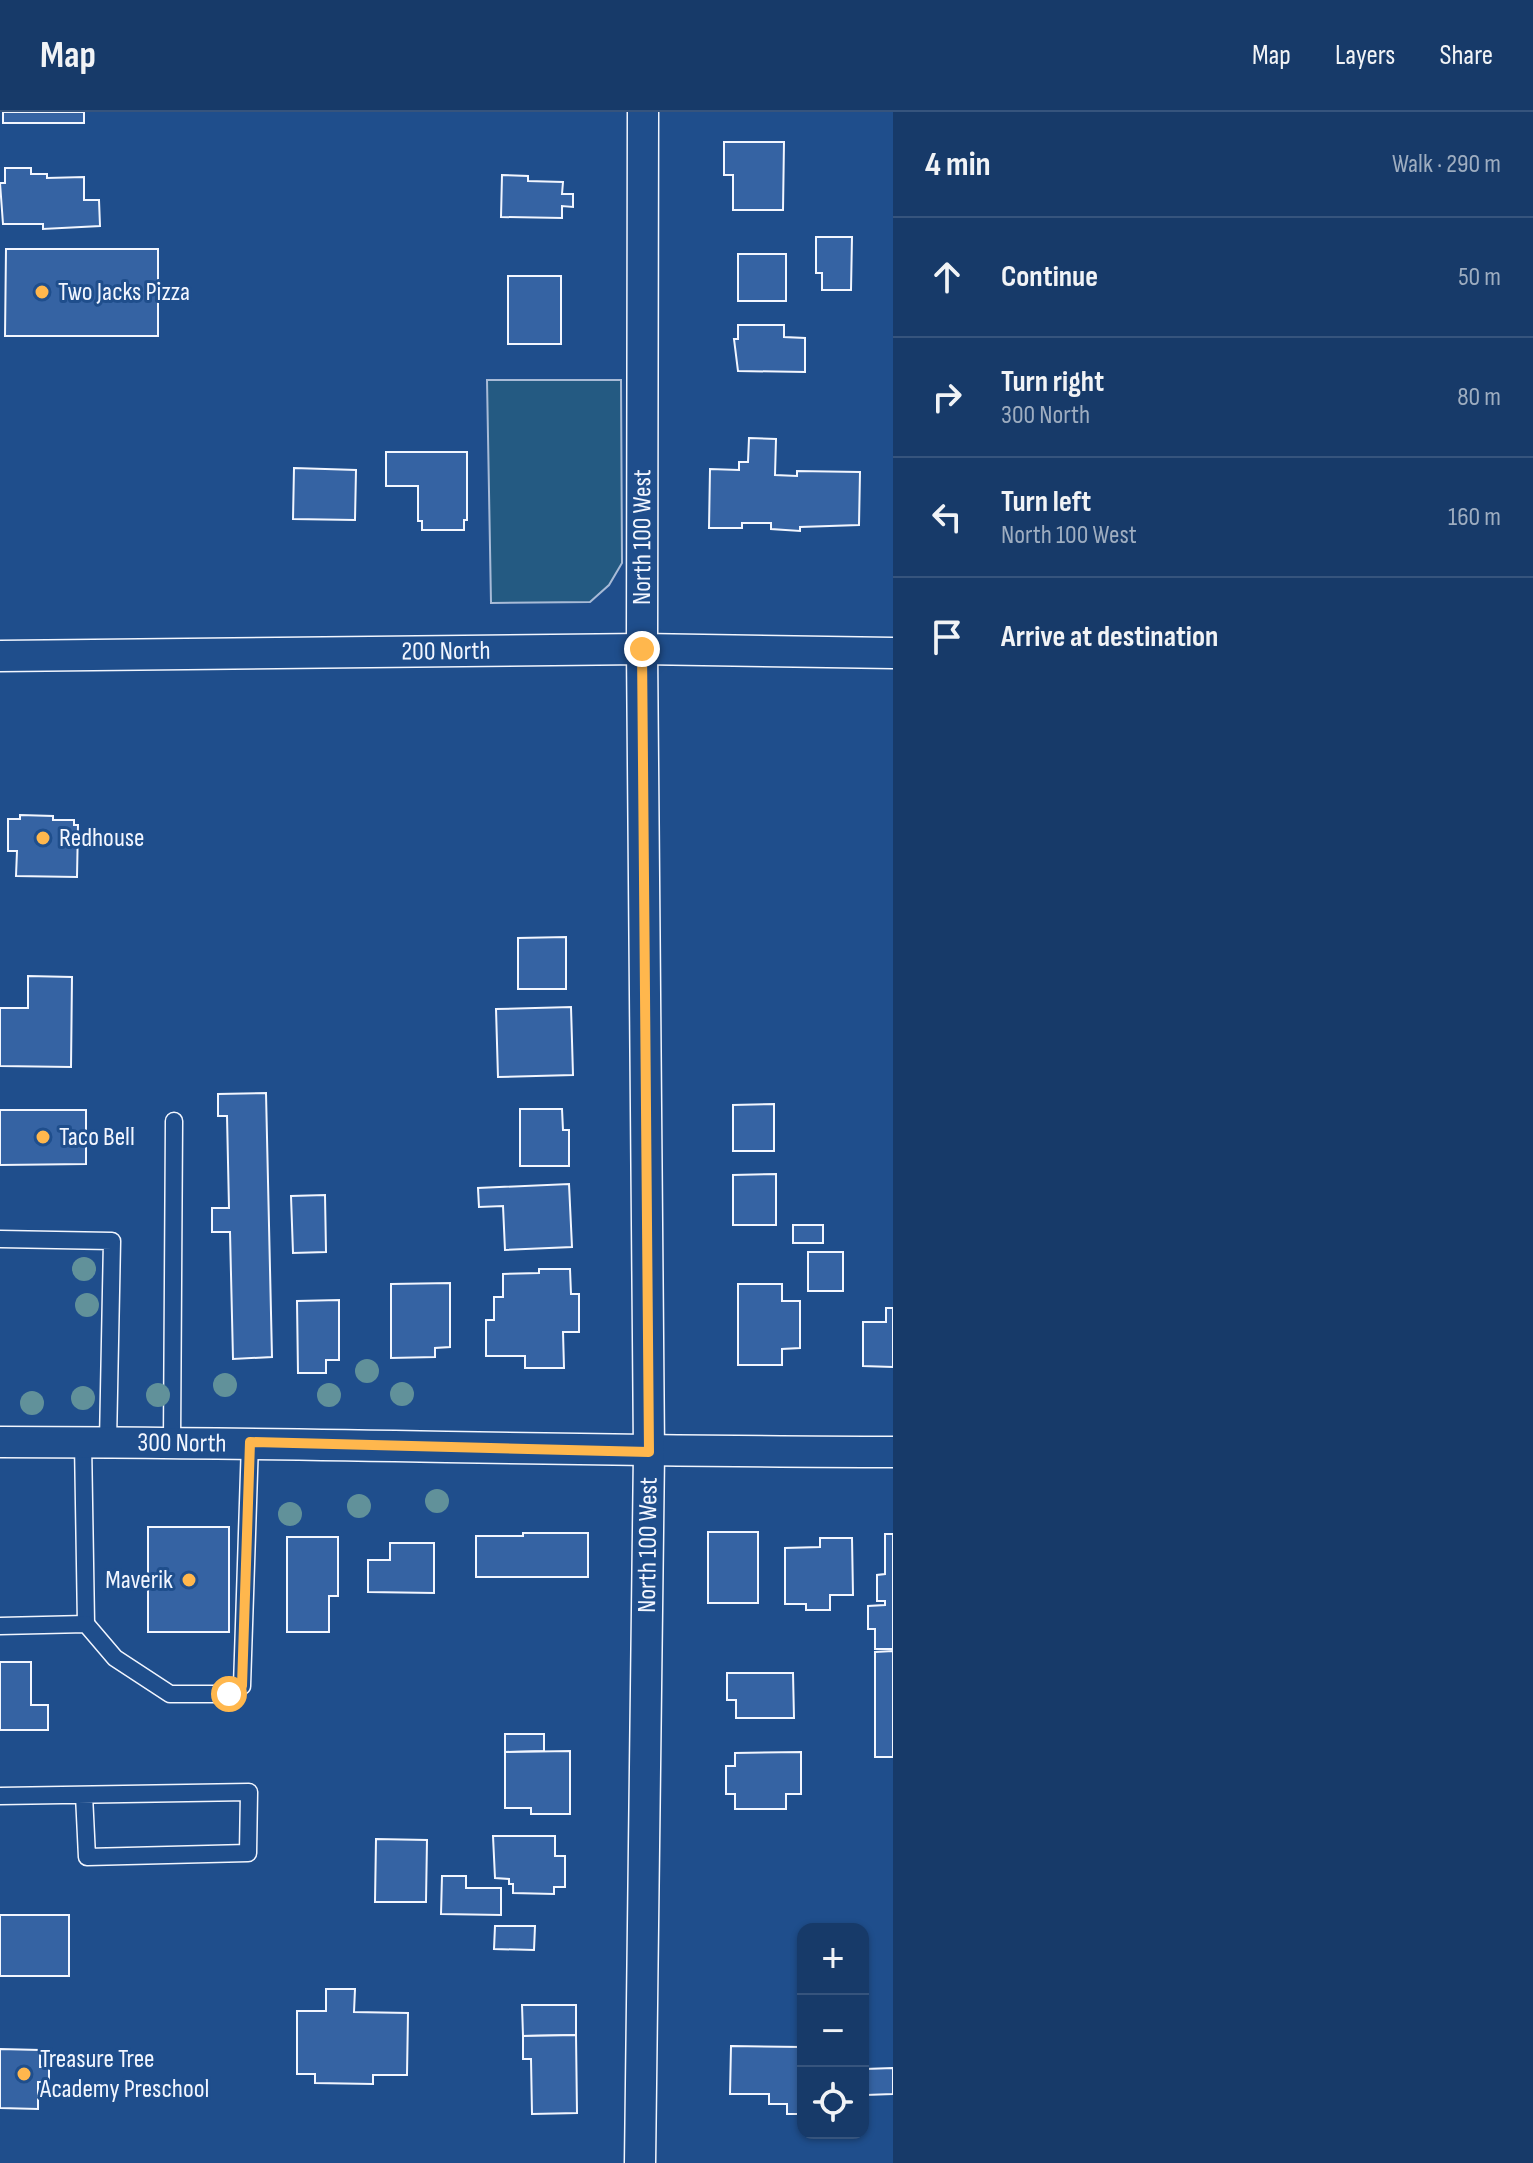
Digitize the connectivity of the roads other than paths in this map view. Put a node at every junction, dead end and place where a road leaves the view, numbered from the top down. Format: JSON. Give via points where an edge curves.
{"nodes":[{"id":1,"x":643,"y":112,"type":"edge"},
{"id":2,"x":642,"y":649,"type":"junction"},
{"id":3,"x":893,"y":653,"type":"edge"},
{"id":4,"x":0,"y":656,"type":"edge"},
{"id":5,"x":174,"y":1121,"type":"dead end"},
{"id":6,"x":0,"y":1239,"type":"edge"},
{"id":7,"x":0,"y":1442,"type":"edge"},
{"id":8,"x":96,"y":1442,"type":"junction"},
{"id":9,"x":172,"y":1442,"type":"junction"},
{"id":10,"x":250,"y":1442,"type":"junction"},
{"id":11,"x":649,"y":1452,"type":"junction"},
{"id":12,"x":893,"y":1452,"type":"edge"},
{"id":13,"x":86,"y":1624,"type":"junction"},
{"id":14,"x":0,"y":1626,"type":"edge"},
{"id":15,"x":84,"y":1795,"type":"junction"},
{"id":16,"x":0,"y":1796,"type":"edge"},
{"id":17,"x":640,"y":2163,"type":"edge"}],
"edges":[{"from":1,"to":2,"type":"street","name":"North 100 West"},
{"from":2,"to":3,"type":"street","name":"200 North"},
{"from":2,"to":4,"type":"street","name":"200 North"},
{"from":2,"to":11,"type":"street","name":"North 100 West"},
{"from":5,"to":9,"type":"lane"},
{"from":6,"to":8,"type":"lane","via":[[112,1241]]},
{"from":7,"to":8,"type":"street","name":"300 North"},
{"from":8,"to":9,"type":"street","name":"300 North"},
{"from":8,"to":13,"type":"lane"},
{"from":9,"to":10,"type":"street","name":"300 North"},
{"from":10,"to":11,"type":"street","name":"300 North"},
{"from":10,"to":13,"type":"lane","via":[[242,1686],[229,1694],[170,1694],[115,1658]]},
{"from":11,"to":12,"type":"street","name":"300 North"},
{"from":11,"to":17,"type":"street","name":"North 100 West"},
{"from":13,"to":14,"type":"lane"},
{"from":15,"to":15,"type":"lane","via":[[249,1792],[248,1853],[87,1857]]},
{"from":15,"to":16,"type":"lane"}]}
